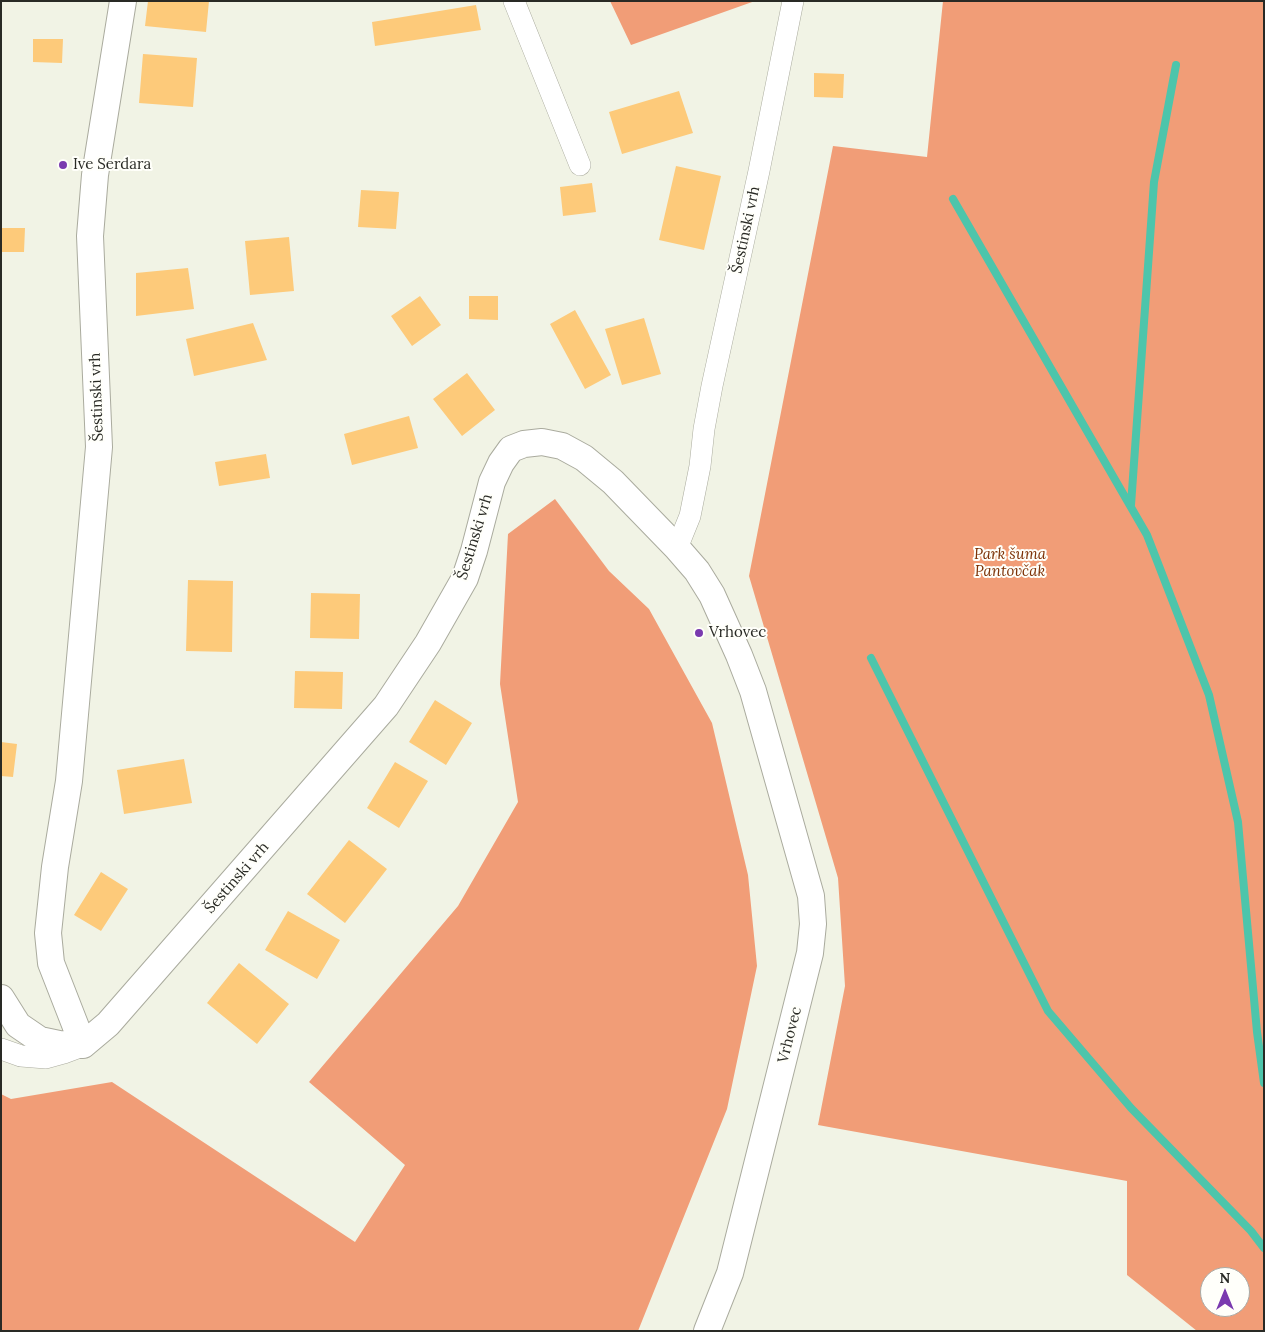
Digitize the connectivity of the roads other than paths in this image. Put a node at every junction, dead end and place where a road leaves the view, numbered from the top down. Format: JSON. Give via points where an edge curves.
{"nodes":[{"id":1,"x":123,"y":1,"type":"edge"},
{"id":2,"x":514,"y":1,"type":"edge"},
{"id":3,"x":793,"y":1,"type":"edge"},
{"id":4,"x":580,"y":165,"type":"dead end"},
{"id":5,"x":677,"y":548,"type":"junction"},
{"id":6,"x":1,"y":998,"type":"edge"},
{"id":7,"x":83,"y":1045,"type":"junction"},
{"id":8,"x":1,"y":1049,"type":"edge"},
{"id":9,"x":707,"y":1331,"type":"edge"}],
"edges":[{"from":1,"to":7,"type":"street","name":"Šestinski vrh","via":[[91,218],[90,266],[99,447],[69,781],[48,933],[51,963]]},
{"from":2,"to":4,"type":"street"},
{"from":3,"to":5,"type":"street","name":"Šestinski vrh","via":[[712,386],[690,516]]},
{"from":5,"to":7,"type":"street","name":"Šestinski vrh","via":[[613,482],[584,458],[562,446],[542,442],[511,449],[492,482],[464,578],[428,643],[386,706],[108,1024]]},
{"from":5,"to":9,"type":"street","name":"Vrhovec","via":[[712,595],[753,691],[811,896],[813,924],[810,953],[730,1273]]},
{"from":6,"to":7,"type":"street","via":[[18,1025],[40,1040]]},
{"from":7,"to":8,"type":"street","via":[[46,1058],[21,1056]]}]}
